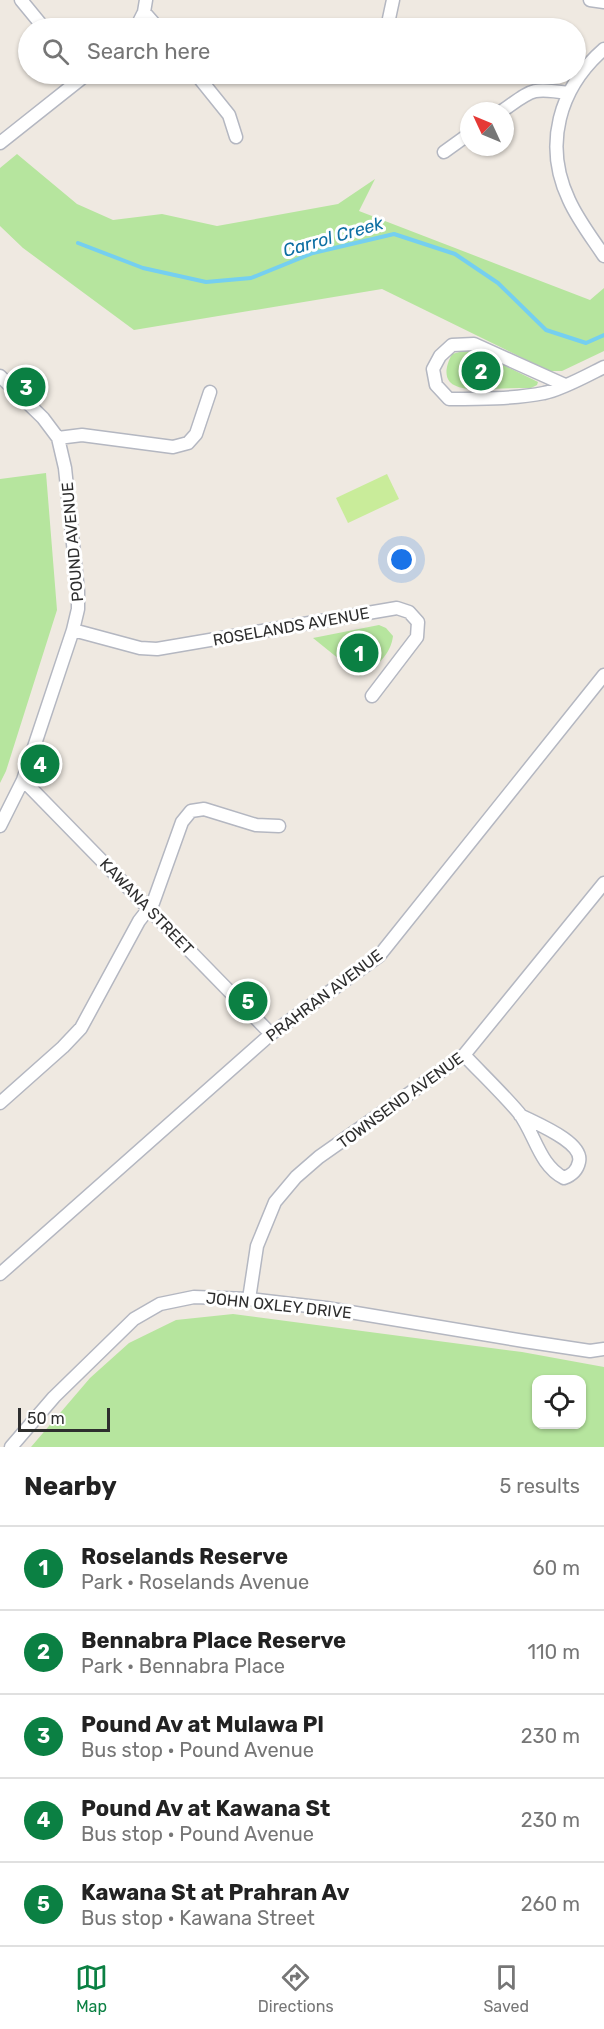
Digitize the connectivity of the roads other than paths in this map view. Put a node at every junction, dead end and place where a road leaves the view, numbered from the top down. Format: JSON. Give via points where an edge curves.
{"nodes":[{"id":1,"x":21,"y":0,"type":"edge"},
{"id":2,"x":393,"y":0,"type":"edge"},
{"id":3,"x":590,"y":0,"type":"edge"},
{"id":4,"x":604,"y":2,"type":"edge"},
{"id":5,"x":36,"y":18,"type":"edge"},
{"id":6,"x":389,"y":18,"type":"edge"},
{"id":7,"x":604,"y":49,"type":"edge"},
{"id":8,"x":586,"y":67,"type":"edge"},
{"id":9,"x":73,"y":84,"type":"edge"},
{"id":10,"x":204,"y":84,"type":"edge"},
{"id":11,"x":574,"y":84,"type":"edge"},
{"id":12,"x":568,"y":93,"type":"junction"},
{"id":13,"x":514,"y":103,"type":"edge"},
{"id":14,"x":236,"y":137,"type":"dead end"},
{"id":15,"x":460,"y":140,"type":"edge"},
{"id":16,"x":0,"y":143,"type":"edge"},
{"id":17,"x":444,"y":152,"type":"dead end"},
{"id":18,"x":604,"y":256,"type":"edge"},
{"id":19,"x":604,"y":367,"type":"edge"},
{"id":20,"x":0,"y":376,"type":"edge"},
{"id":21,"x":565,"y":385,"type":"junction"},
{"id":22,"x":210,"y":392,"type":"dead end"},
{"id":23,"x":58,"y":438,"type":"junction"},
{"id":24,"x":73,"y":630,"type":"junction"},
{"id":25,"x":604,"y":675,"type":"edge"},
{"id":26,"x":372,"y":696,"type":"dead end"},
{"id":27,"x":23,"y":780,"type":"junction"},
{"id":28,"x":0,"y":826,"type":"edge"},
{"id":29,"x":279,"y":826,"type":"dead end"},
{"id":30,"x":604,"y":883,"type":"edge"},
{"id":31,"x":149,"y":907,"type":"junction"},
{"id":32,"x":271,"y":1034,"type":"junction"},
{"id":33,"x":464,"y":1055,"type":"junction"},
{"id":34,"x":0,"y":1103,"type":"edge"},
{"id":35,"x":520,"y":1115,"type":"junction"},
{"id":36,"x":0,"y":1274,"type":"edge"},
{"id":37,"x":249,"y":1299,"type":"junction"},
{"id":38,"x":604,"y":1350,"type":"edge"},
{"id":39,"x":11,"y":1447,"type":"edge"}],
"edges":[{"from":1,"to":5,"type":"street"},
{"from":2,"to":6,"type":"street"},
{"from":3,"to":4,"type":"street"},
{"from":7,"to":8,"type":"street"},
{"from":9,"to":16,"type":"street"},
{"from":10,"to":14,"type":"street","via":[[229,115]]},
{"from":11,"to":12,"type":"street"},
{"from":12,"to":13,"type":"street","via":[[543,89]]},
{"from":12,"to":18,"type":"street","via":[[556,141],[559,171],[569,201]]},
{"from":15,"to":17,"type":"street"},
{"from":19,"to":21,"type":"street"},
{"from":20,"to":23,"type":"street","name":"POUND AVENUE"},
{"from":21,"to":21,"type":"street","via":[[546,393],[449,399],[436,385],[433,369],[452,345],[474,344]]},
{"from":22,"to":23,"type":"street","via":[[196,434],[188,443],[173,447],[82,435]]},
{"from":23,"to":24,"type":"street","name":"POUND AVENUE","via":[[65,468],[78,591]]},
{"from":24,"to":26,"type":"street","name":"ROSELANDS AVENUE","via":[[157,649],[397,608],[409,612],[418,622],[417,637]]},
{"from":24,"to":27,"type":"street","name":"POUND AVENUE"},
{"from":25,"to":32,"type":"street","name":"PRAHRAN AVENUE","via":[[379,956]]},
{"from":27,"to":28,"type":"street","name":"POUND AVENUE"},
{"from":27,"to":31,"type":"street","name":"KAWANA STREET"},
{"from":29,"to":31,"type":"street","via":[[256,825],[204,809],[191,811],[182,822]]},
{"from":30,"to":33,"type":"street","name":"TOWNSEND AVENUE"},
{"from":31,"to":32,"type":"street","name":"KAWANA STREET"},
{"from":31,"to":34,"type":"street","via":[[81,1028]]},
{"from":32,"to":36,"type":"street","name":"PRAHRAN AVENUE"},
{"from":33,"to":35,"type":"street"},
{"from":33,"to":37,"type":"street","name":"TOWNSEND AVENUE","via":[[296,1177],[275,1202],[257,1246]]},
{"from":35,"to":35,"type":"street","via":[[579,1150],[578,1166],[570,1176],[564,1178],[547,1164]]},
{"from":37,"to":38,"type":"street","name":"JOHN OXLEY DRIVE"},
{"from":37,"to":39,"type":"street","name":"JOHN OXLEY DRIVE","via":[[194,1297],[160,1304],[134,1319],[54,1397]]}]}
